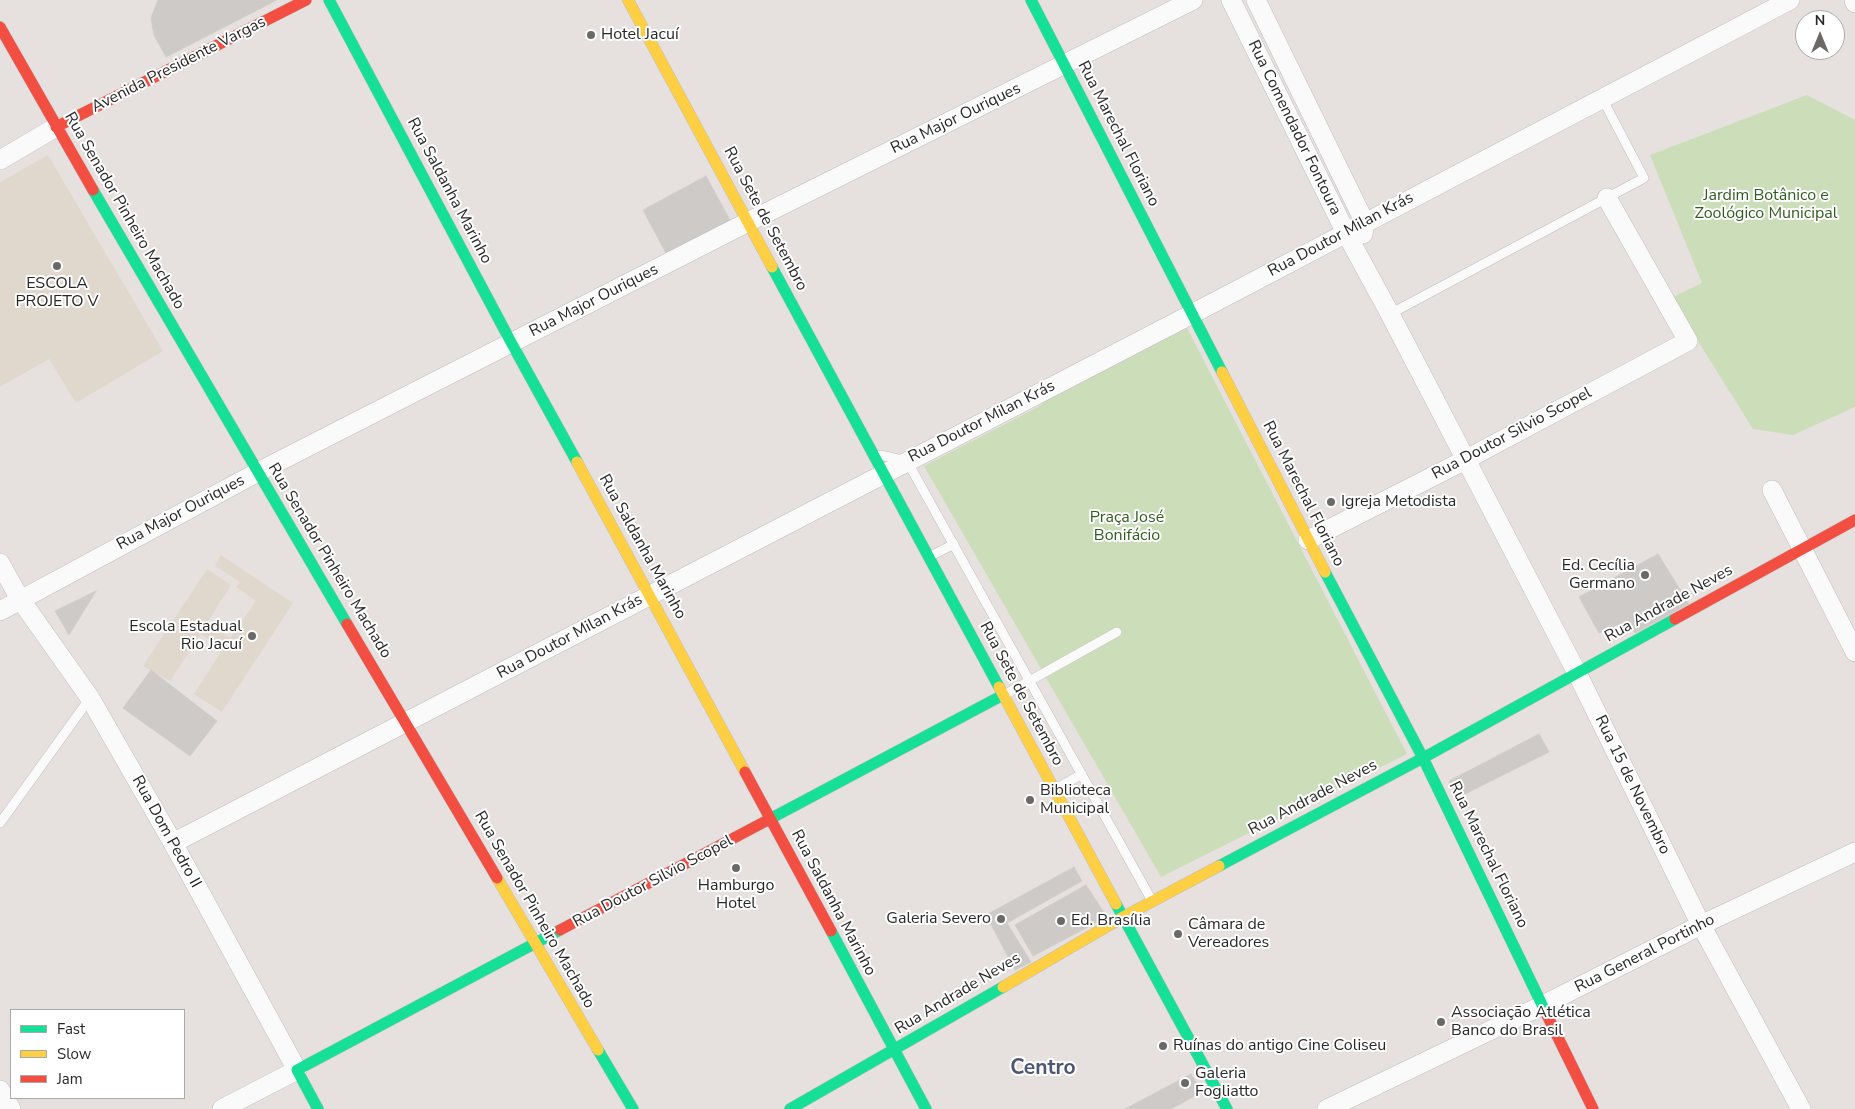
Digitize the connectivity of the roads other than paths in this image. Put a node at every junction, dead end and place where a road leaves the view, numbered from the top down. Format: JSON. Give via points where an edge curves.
{"nodes":[{"id":1,"x":306,"y":0,"type":"edge"},
{"id":2,"x":329,"y":0,"type":"edge"},
{"id":3,"x":628,"y":0,"type":"edge"},
{"id":4,"x":1031,"y":0,"type":"edge"},
{"id":5,"x":1193,"y":0,"type":"edge"},
{"id":6,"x":1231,"y":0,"type":"edge"},
{"id":7,"x":1256,"y":0,"type":"edge"},
{"id":8,"x":1790,"y":0,"type":"edge"},
{"id":9,"x":0,"y":27,"type":"edge"},
{"id":10,"x":1275,"y":39,"type":"junction"},
{"id":11,"x":1255,"y":48,"type":"junction"},
{"id":12,"x":1064,"y":65,"type":"junction"},
{"id":13,"x":1602,"y":98,"type":"junction"},
{"id":14,"x":56,"y":127,"type":"junction"},
{"id":15,"x":1323,"y":136,"type":"junction"},
{"id":16,"x":1303,"y":147,"type":"junction"},
{"id":17,"x":0,"y":160,"type":"edge"},
{"id":18,"x":1607,"y":198,"type":"junction"},
{"id":19,"x":748,"y":222,"type":"junction"},
{"id":20,"x":1365,"y":223,"type":"junction"},
{"id":21,"x":1346,"y":233,"type":"junction"},
{"id":22,"x":1358,"y":255,"type":"junction"},
{"id":23,"x":1192,"y":314,"type":"junction"},
{"id":24,"x":1390,"y":314,"type":"junction"},
{"id":25,"x":512,"y":344,"type":"junction"},
{"id":26,"x":873,"y":453,"type":"junction"},
{"id":27,"x":1465,"y":460,"type":"junction"},
{"id":28,"x":907,"y":461,"type":"junction"},
{"id":29,"x":258,"y":472,"type":"junction"},
{"id":30,"x":884,"y":473,"type":"junction"},
{"id":31,"x":1772,"y":490,"type":"dead end"},
{"id":32,"x":1855,"y":520,"type":"edge"},
{"id":33,"x":1308,"y":540,"type":"junction"},
{"id":34,"x":954,"y":544,"type":"junction"},
{"id":35,"x":1803,"y":550,"type":"junction"},
{"id":36,"x":929,"y":557,"type":"junction"},
{"id":37,"x":0,"y":563,"type":"edge"},
{"id":38,"x":650,"y":595,"type":"junction"},
{"id":39,"x":20,"y":599,"type":"junction"},
{"id":40,"x":0,"y":611,"type":"edge"},
{"id":41,"x":1117,"y":632,"type":"dead end"},
{"id":42,"x":1855,"y":652,"type":"edge"},
{"id":43,"x":1577,"y":673,"type":"junction"},
{"id":44,"x":1030,"y":680,"type":"junction"},
{"id":45,"x":1004,"y":695,"type":"junction"},
{"id":46,"x":90,"y":698,"type":"junction"},
{"id":47,"x":406,"y":723,"type":"junction"},
{"id":48,"x":1423,"y":758,"type":"junction"},
{"id":49,"x":1082,"y":774,"type":"junction"},
{"id":50,"x":1054,"y":790,"type":"junction"},
{"id":51,"x":770,"y":819,"type":"junction"},
{"id":52,"x":0,"y":823,"type":"edge"},
{"id":53,"x":173,"y":843,"type":"junction"},
{"id":54,"x":1855,"y":852,"type":"edge"},
{"id":55,"x":1153,"y":902,"type":"junction"},
{"id":56,"x":1123,"y":918,"type":"junction"},
{"id":57,"x":1702,"y":924,"type":"junction"},
{"id":58,"x":535,"y":945,"type":"junction"},
{"id":59,"x":1543,"y":1005,"type":"junction"},
{"id":60,"x":894,"y":1052,"type":"junction"},
{"id":61,"x":297,"y":1070,"type":"junction"},
{"id":62,"x":0,"y":1090,"type":"edge"},
{"id":63,"x":11,"y":1109,"type":"edge"},
{"id":64,"x":222,"y":1109,"type":"edge"},
{"id":65,"x":318,"y":1109,"type":"edge"},
{"id":66,"x":633,"y":1109,"type":"edge"},
{"id":67,"x":790,"y":1109,"type":"edge"},
{"id":68,"x":926,"y":1109,"type":"edge"},
{"id":69,"x":1227,"y":1109,"type":"edge"},
{"id":70,"x":1327,"y":1109,"type":"edge"},
{"id":71,"x":1593,"y":1109,"type":"edge"},
{"id":72,"x":1801,"y":1109,"type":"edge"}],
"edges":[{"from":1,"to":14,"type":"main road","name":"Avenida Presidente Vargas"},
{"from":2,"to":25,"type":"main road","name":"Rua Saldanha Marinho"},
{"from":3,"to":19,"type":"main road","name":"Rua Sete de Setembro"},
{"from":4,"to":12,"type":"main road","name":"Rua Marechal Floriano"},
{"from":5,"to":12,"type":"street","name":"Rua Major Ouriques"},
{"from":6,"to":11,"type":"street","name":"Rua Comendador Fontoura"},
{"from":7,"to":10,"type":"street","name":"Rua Comendador Fontoura"},
{"from":8,"to":13,"type":"street","name":"Rua Doutor Milan Krás"},
{"from":9,"to":14,"type":"main road","name":"Rua Senador Pinheiro Machado"},
{"from":10,"to":11,"type":"street"},
{"from":10,"to":15,"type":"street","name":"Rua Comendador Fontoura"},
{"from":11,"to":16,"type":"street","name":"Rua Comendador Fontoura"},
{"from":12,"to":19,"type":"street","name":"Rua Major Ouriques"},
{"from":12,"to":23,"type":"main road","name":"Rua Marechal Floriano"},
{"from":13,"to":18,"type":"lane","via":[[1644,178]]},
{"from":13,"to":20,"type":"street","name":"Rua Doutor Milan Krás"},
{"from":14,"to":17,"type":"street","name":"Avenida Presidente Vargas"},
{"from":14,"to":29,"type":"main road","name":"Rua Senador Pinheiro Machado"},
{"from":15,"to":16,"type":"street"},
{"from":15,"to":20,"type":"street","name":"Rua Comendador Fontoura"},
{"from":16,"to":21,"type":"street","name":"Rua Comendador Fontoura"},
{"from":18,"to":24,"type":"lane"},
{"from":18,"to":27,"type":"street","name":"Rua Doutor Silvio Scopel","via":[[1688,341]]},
{"from":19,"to":25,"type":"street","name":"Rua Major Ouriques"},
{"from":19,"to":26,"type":"main road","name":"Rua Sete de Setembro"},
{"from":20,"to":21,"type":"street","name":"Rua Doutor Milan Krás"},
{"from":20,"to":22,"type":"street","name":"Rua Comendador Fontoura"},
{"from":21,"to":22,"type":"street","name":"Rua Comendador Fontoura"},
{"from":21,"to":23,"type":"street","name":"Rua Doutor Milan Krás"},
{"from":22,"to":24,"type":"street","name":"Rua Comendador Fontoura"},
{"from":23,"to":28,"type":"street","name":"Rua Doutor Milan Krás"},
{"from":23,"to":33,"type":"main road","name":"Rua Marechal Floriano"},
{"from":24,"to":27,"type":"street","name":"Rua Comendador Fontoura"},
{"from":25,"to":29,"type":"street","name":"Rua Major Ouriques"},
{"from":25,"to":38,"type":"main road","name":"Rua Saldanha Marinho"},
{"from":26,"to":28,"type":"lane"},
{"from":26,"to":30,"type":"main road","name":"Rua Sete de Setembro"},
{"from":27,"to":33,"type":"street","name":"Rua Doutor Silvio Scopel"},
{"from":27,"to":43,"type":"street","name":"Rua 15 de Novembro"},
{"from":28,"to":30,"type":"street","name":"Rua Doutor Milan Krás"},
{"from":28,"to":34,"type":"lane","name":"Rua Sete de Setembro"},
{"from":29,"to":39,"type":"street","name":"Rua Major Ouriques"},
{"from":29,"to":47,"type":"main road","name":"Rua Senador Pinheiro Machado"},
{"from":30,"to":36,"type":"main road","name":"Rua Sete de Setembro"},
{"from":30,"to":38,"type":"street","name":"Rua Doutor Milan Krás"},
{"from":31,"to":35,"type":"street"},
{"from":32,"to":35,"type":"main road","name":"Rua Andrade Neves"},
{"from":33,"to":48,"type":"main road","name":"Rua Marechal Floriano"},
{"from":34,"to":36,"type":"lane"},
{"from":34,"to":44,"type":"lane","name":"Rua Sete de Setembro"},
{"from":35,"to":42,"type":"street"},
{"from":35,"to":43,"type":"main road","name":"Rua Andrade Neves"},
{"from":36,"to":45,"type":"main road","name":"Rua Sete de Setembro"},
{"from":37,"to":39,"type":"street","name":"Rua Dom Pedro II"},
{"from":38,"to":47,"type":"street","name":"Rua Doutor Milan Krás"},
{"from":38,"to":51,"type":"main road","name":"Rua Saldanha Marinho"},
{"from":39,"to":40,"type":"street","name":"Rua Major Ouriques"},
{"from":39,"to":46,"type":"street","name":"Rua Dom Pedro II"},
{"from":41,"to":44,"type":"lane"},
{"from":43,"to":48,"type":"main road","name":"Rua Andrade Neves"},
{"from":43,"to":57,"type":"street","name":"Rua 15 de Novembro"},
{"from":44,"to":45,"type":"lane"},
{"from":44,"to":49,"type":"lane","name":"Rua Sete de Setembro"},
{"from":45,"to":50,"type":"main road","name":"Rua Sete de Setembro"},
{"from":45,"to":51,"type":"main road","name":"Rua Doutor Silvio Scopel"},
{"from":46,"to":52,"type":"lane"},
{"from":46,"to":53,"type":"street","name":"Rua Dom Pedro II"},
{"from":47,"to":53,"type":"street","name":"Rua Doutor Milan Krás"},
{"from":47,"to":58,"type":"main road","name":"Rua Senador Pinheiro Machado"},
{"from":48,"to":55,"type":"main road","name":"Rua Andrade Neves"},
{"from":48,"to":59,"type":"main road","name":"Rua Marechal Floriano"},
{"from":49,"to":50,"type":"lane"},
{"from":49,"to":55,"type":"lane","name":"Rua Sete de Setembro"},
{"from":50,"to":56,"type":"main road","name":"Rua Sete de Setembro"},
{"from":51,"to":58,"type":"main road","name":"Rua Doutor Silvio Scopel"},
{"from":51,"to":60,"type":"main road","name":"Rua Saldanha Marinho"},
{"from":53,"to":61,"type":"street","name":"Rua Dom Pedro II"},
{"from":54,"to":57,"type":"street","name":"Rua General Portinho"},
{"from":55,"to":56,"type":"main road","name":"Rua Andrade Neves"},
{"from":56,"to":60,"type":"main road","name":"Rua Andrade Neves"},
{"from":56,"to":69,"type":"main road","name":"Rua Sete de Setembro"},
{"from":57,"to":59,"type":"street","name":"Rua General Portinho"},
{"from":57,"to":72,"type":"street","name":"Rua 15 de Novembro"},
{"from":58,"to":61,"type":"main road","name":"Rua Doutor Silvio Scopel"},
{"from":58,"to":66,"type":"main road","name":"Rua Senador Pinheiro Machado"},
{"from":59,"to":70,"type":"street","name":"Rua General Portinho"},
{"from":59,"to":71,"type":"main road","name":"Rua Marechal Floriano"},
{"from":60,"to":67,"type":"main road","name":"Rua Andrade Neves"},
{"from":60,"to":68,"type":"main road","name":"Rua Saldanha Marinho"},
{"from":61,"to":64,"type":"street","name":"Rua Doutor Silvio Scopel"},
{"from":61,"to":65,"type":"main road","name":"Rua Dom Pedro II"},
{"from":62,"to":63,"type":"street"}]}
